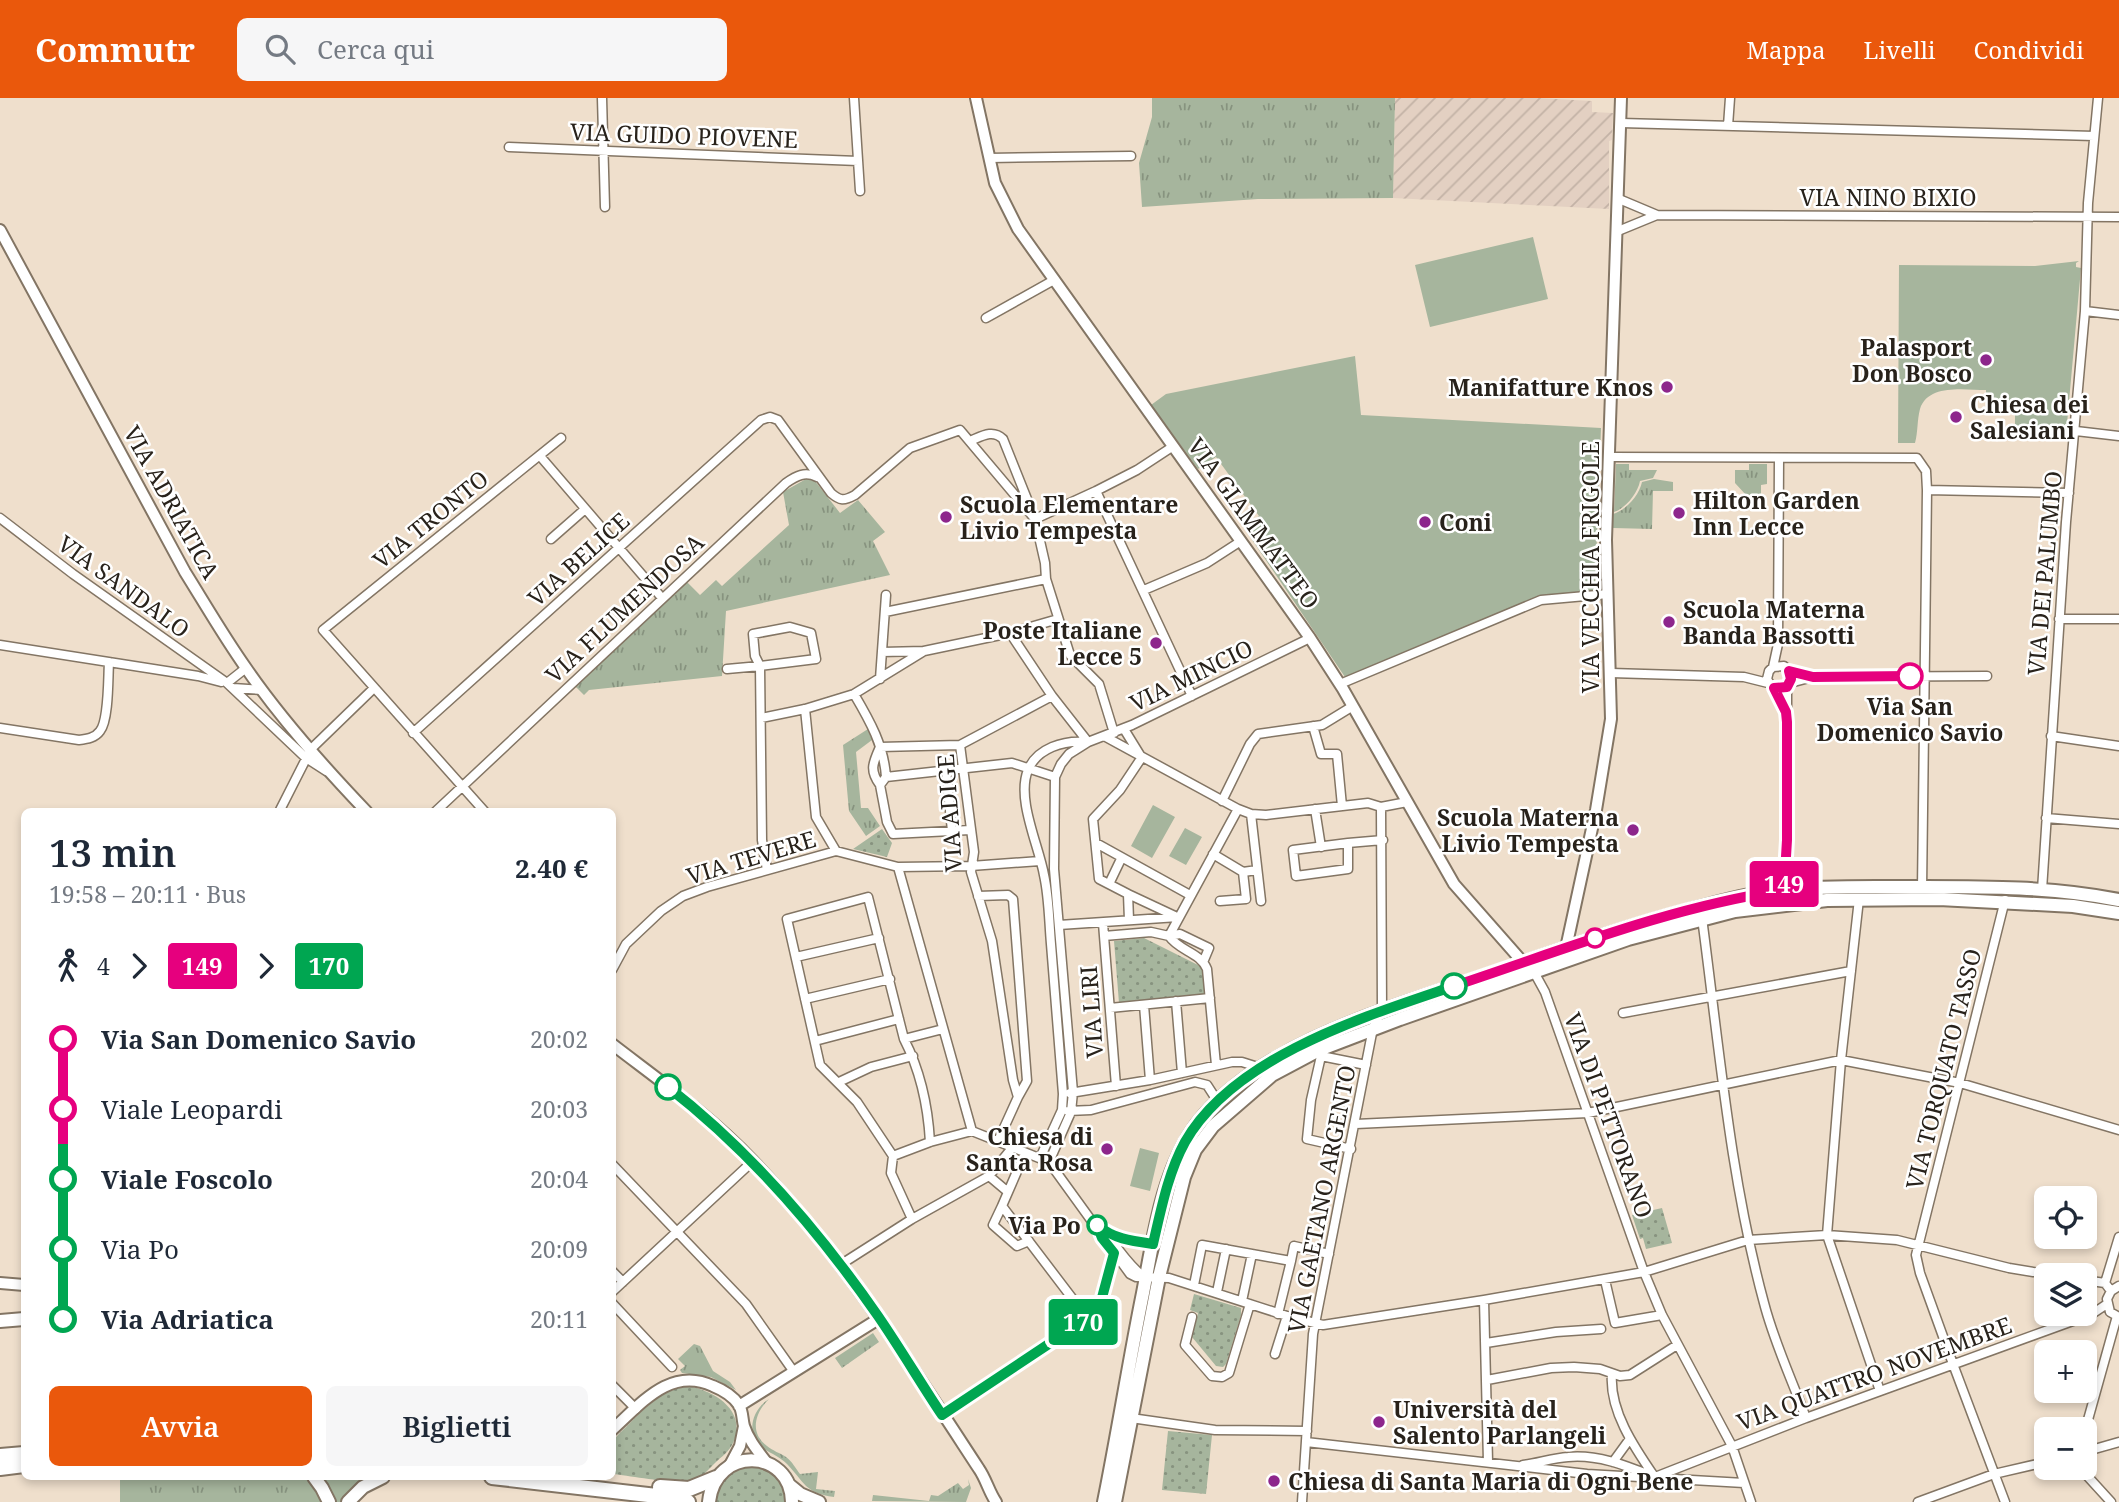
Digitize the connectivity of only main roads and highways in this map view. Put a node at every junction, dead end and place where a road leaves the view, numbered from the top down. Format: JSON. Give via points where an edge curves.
{"nodes":[{"id":1,"x":1922,"y":893,"type":"junction"},
{"id":2,"x":2119,"y":900,"type":"edge"},
{"id":3,"x":2119,"y":913,"type":"edge"},
{"id":4,"x":1152,"y":1277,"type":"junction"},
{"id":5,"x":21,"y":1319,"type":"edge"},
{"id":6,"x":0,"y":1321,"type":"edge"},
{"id":7,"x":21,"y":1454,"type":"edge"},
{"id":8,"x":0,"y":1456,"type":"edge"},
{"id":9,"x":21,"y":1465,"type":"edge"},
{"id":10,"x":0,"y":1468,"type":"edge"},
{"id":11,"x":716,"y":1478,"type":"junction"},
{"id":12,"x":316,"y":1480,"type":"edge"},
{"id":13,"x":377,"y":1480,"type":"edge"},
{"id":14,"x":518,"y":1480,"type":"edge"},
{"id":15,"x":592,"y":1480,"type":"edge"},
{"id":16,"x":788,"y":1485,"type":"junction"},
{"id":17,"x":328,"y":1502,"type":"edge"},
{"id":18,"x":348,"y":1502,"type":"edge"},
{"id":19,"x":688,"y":1502,"type":"edge"},
{"id":20,"x":709,"y":1502,"type":"edge"},
{"id":21,"x":792,"y":1502,"type":"edge"},
{"id":22,"x":819,"y":1502,"type":"edge"},
{"id":23,"x":1109,"y":1502,"type":"edge"}],
"edges":[{"from":1,"to":2,"type":"main road","via":[[2002,887]]},
{"from":1,"to":3,"type":"main road"},
{"from":1,"to":4,"type":"main road","via":[[1772,905],[1702,918],[1628,939],[1373,1028],[1272,1075],[1213,1126],[1195,1150]]},
{"from":1,"to":4,"type":"main road","via":[[1784,890],[1705,905],[1622,928],[1382,1010],[1313,1039],[1261,1068],[1199,1122],[1170,1176],[1153,1244]]},
{"from":4,"to":23,"type":"main road"},
{"from":4,"to":23,"type":"main road","via":[[1118,1482]]},
{"from":5,"to":6,"type":"main road"},
{"from":7,"to":8,"type":"highway"},
{"from":9,"to":10,"type":"highway"},
{"from":11,"to":15,"type":"highway","via":[[690,1489]]},
{"from":11,"to":16,"type":"main road","via":[[730,1465],[753,1460],[781,1473]]},
{"from":11,"to":20,"type":"main road"},
{"from":12,"to":17,"type":"main road"},
{"from":13,"to":18,"type":"main road"},
{"from":14,"to":19,"type":"highway"},
{"from":16,"to":21,"type":"main road"},
{"from":16,"to":22,"type":"main road"}]}
